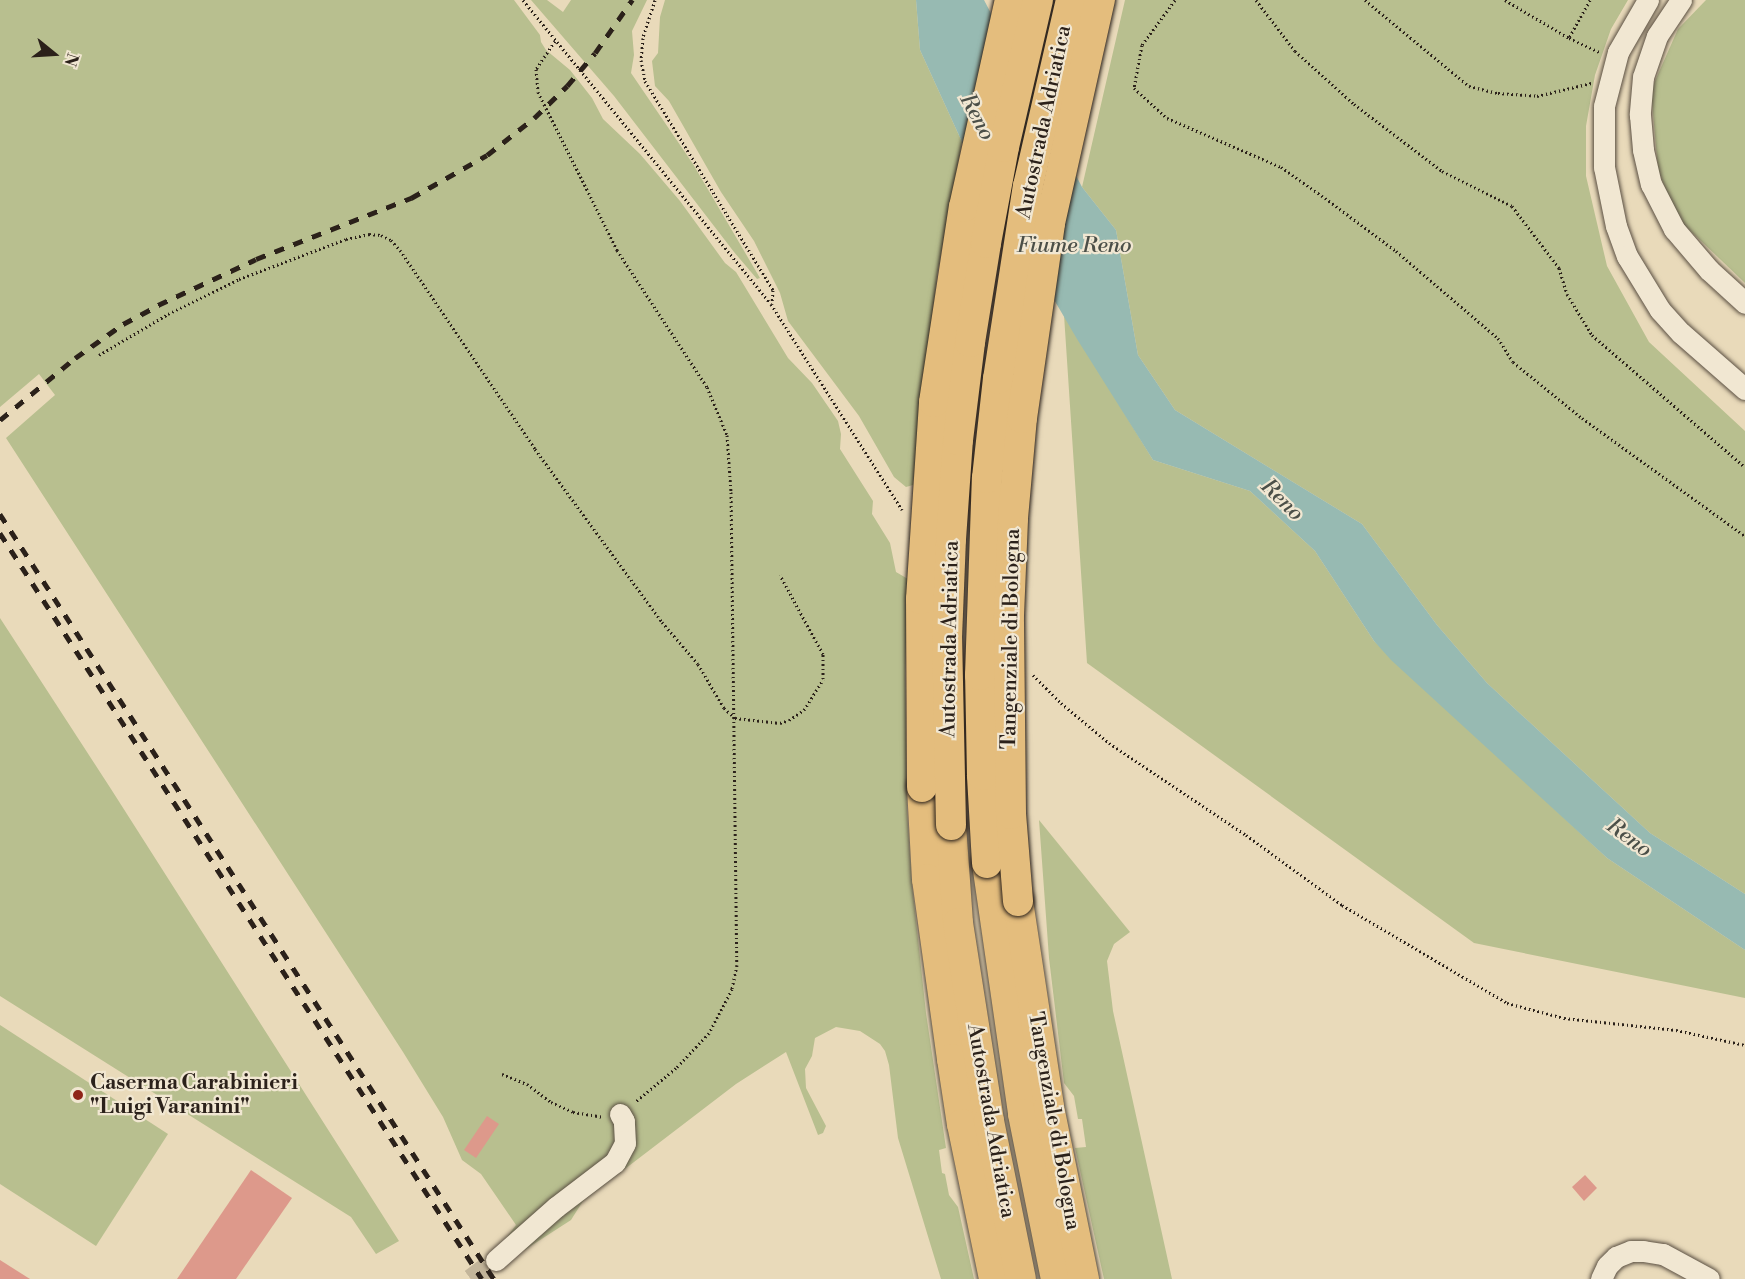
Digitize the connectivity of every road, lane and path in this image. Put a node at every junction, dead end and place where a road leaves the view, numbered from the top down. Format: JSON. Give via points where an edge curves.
{"nodes":[{"id":1,"x":523,"y":0,"type":"edge"},
{"id":2,"x":655,"y":0,"type":"edge"},
{"id":3,"x":1010,"y":0,"type":"edge"},
{"id":4,"x":1038,"y":0,"type":"edge"},
{"id":5,"x":1071,"y":0,"type":"edge"},
{"id":6,"x":1100,"y":0,"type":"edge"},
{"id":7,"x":1175,"y":0,"type":"edge"},
{"id":8,"x":1256,"y":0,"type":"edge"},
{"id":9,"x":1365,"y":0,"type":"edge"},
{"id":10,"x":1505,"y":0,"type":"edge"},
{"id":11,"x":1590,"y":0,"type":"edge"},
{"id":12,"x":1648,"y":0,"type":"edge"},
{"id":13,"x":1681,"y":0,"type":"edge"},
{"id":14,"x":1569,"y":38,"type":"junction"},
{"id":15,"x":555,"y":41,"type":"junction"},
{"id":16,"x":1607,"y":56,"type":"dead end"},
{"id":17,"x":1610,"y":78,"type":"junction"},
{"id":18,"x":1745,"y":303,"type":"edge"},
{"id":19,"x":771,"y":304,"type":"junction"},
{"id":20,"x":99,"y":355,"type":"dead end"},
{"id":21,"x":1745,"y":388,"type":"edge"},
{"id":22,"x":1745,"y":467,"type":"edge"},
{"id":23,"x":902,"y":510,"type":"dead end"},
{"id":24,"x":1745,"y":536,"type":"edge"},
{"id":25,"x":780,"y":575,"type":"dead end"},
{"id":26,"x":1032,"y":674,"type":"dead end"},
{"id":27,"x":735,"y":718,"type":"junction"},
{"id":28,"x":1745,"y":1045,"type":"edge"},
{"id":29,"x":502,"y":1074,"type":"dead end"},
{"id":30,"x":620,"y":1114,"type":"junction"},
{"id":31,"x":496,"y":1260,"type":"tunnel mouth"},
{"id":32,"x":994,"y":1279,"type":"edge"},
{"id":33,"x":1021,"y":1279,"type":"edge"},
{"id":34,"x":1056,"y":1279,"type":"edge"},
{"id":35,"x":1084,"y":1279,"type":"edge"},
{"id":36,"x":1602,"y":1279,"type":"edge"},
{"id":37,"x":1709,"y":1279,"type":"edge"}],
"edges":[{"from":1,"to":15,"type":"path"},
{"from":2,"to":19,"type":"path","via":[[643,38],[641,60],[645,81],[773,290]]},
{"from":3,"to":32,"type":"highway","bridge":true,"via":[[964,207],[947,305],[934,402],[921,599],[922,787],[927,879],[951,1059]]},
{"from":4,"to":33,"type":"highway","name":"Autostrada Adriatica","bridge":true,"via":[[1004,147],[970,342],[958,440],[947,638],[951,825],[958,923],[989,1121]]},
{"from":5,"to":34,"type":"highway","name":"Autostrada Adriatica","bridge":true,"via":[[1028,186],[998,379],[987,478],[980,675],[987,862],[1023,1114]]},
{"from":6,"to":35,"type":"highway","name":"Tangenziale di Bologna","bridge":true,"via":[[1050,223],[1021,429],[1009,626],[1011,814],[1018,901],[1049,1107]]},
{"from":7,"to":24,"type":"path","via":[[1142,45],[1134,88],[1167,118],[1281,166],[1325,198],[1396,251],[1498,338],[1521,369]]},
{"from":8,"to":22,"type":"path","via":[[1295,51],[1354,104],[1442,171],[1512,206],[1559,268],[1567,294],[1592,335]]},
{"from":9,"to":17,"type":"path","via":[[1469,86],[1537,96]]},
{"from":10,"to":14,"type":"path"},
{"from":11,"to":14,"type":"path"},
{"from":12,"to":17,"type":"street","via":[[1624,39]]},
{"from":13,"to":18,"type":"street","via":[[1657,36],[1643,77],[1643,150],[1651,184],[1674,229],[1709,270]]},
{"from":14,"to":16,"type":"path"},
{"from":15,"to":19,"type":"path"},
{"from":15,"to":27,"type":"path","via":[[536,69],[538,92],[617,250],[707,387],[725,428],[731,492]]},
{"from":17,"to":21,"type":"street","via":[[1604,106],[1604,167],[1616,226],[1627,256],[1660,310]]},
{"from":19,"to":23,"type":"path"},
{"from":20,"to":27,"type":"path","via":[[168,314],[239,279],[307,252],[369,234],[391,240],[535,449]]},
{"from":25,"to":27,"type":"path","via":[[823,654],[822,679],[804,710],[789,720],[780,723]]},
{"from":26,"to":28,"type":"path","via":[[1109,743],[1246,835],[1342,906],[1507,1003],[1564,1018],[1676,1030]]},
{"from":27,"to":30,"type":"path","via":[[738,946],[732,989],[709,1033],[676,1068]]},
{"from":29,"to":30,"type":"path","via":[[526,1083],[550,1102],[573,1112],[598,1117]]},
{"from":30,"to":31,"type":"street","via":[[625,1143],[615,1162]]},
{"from":36,"to":37,"type":"street","via":[[1616,1257],[1643,1251],[1663,1254]]}]}
